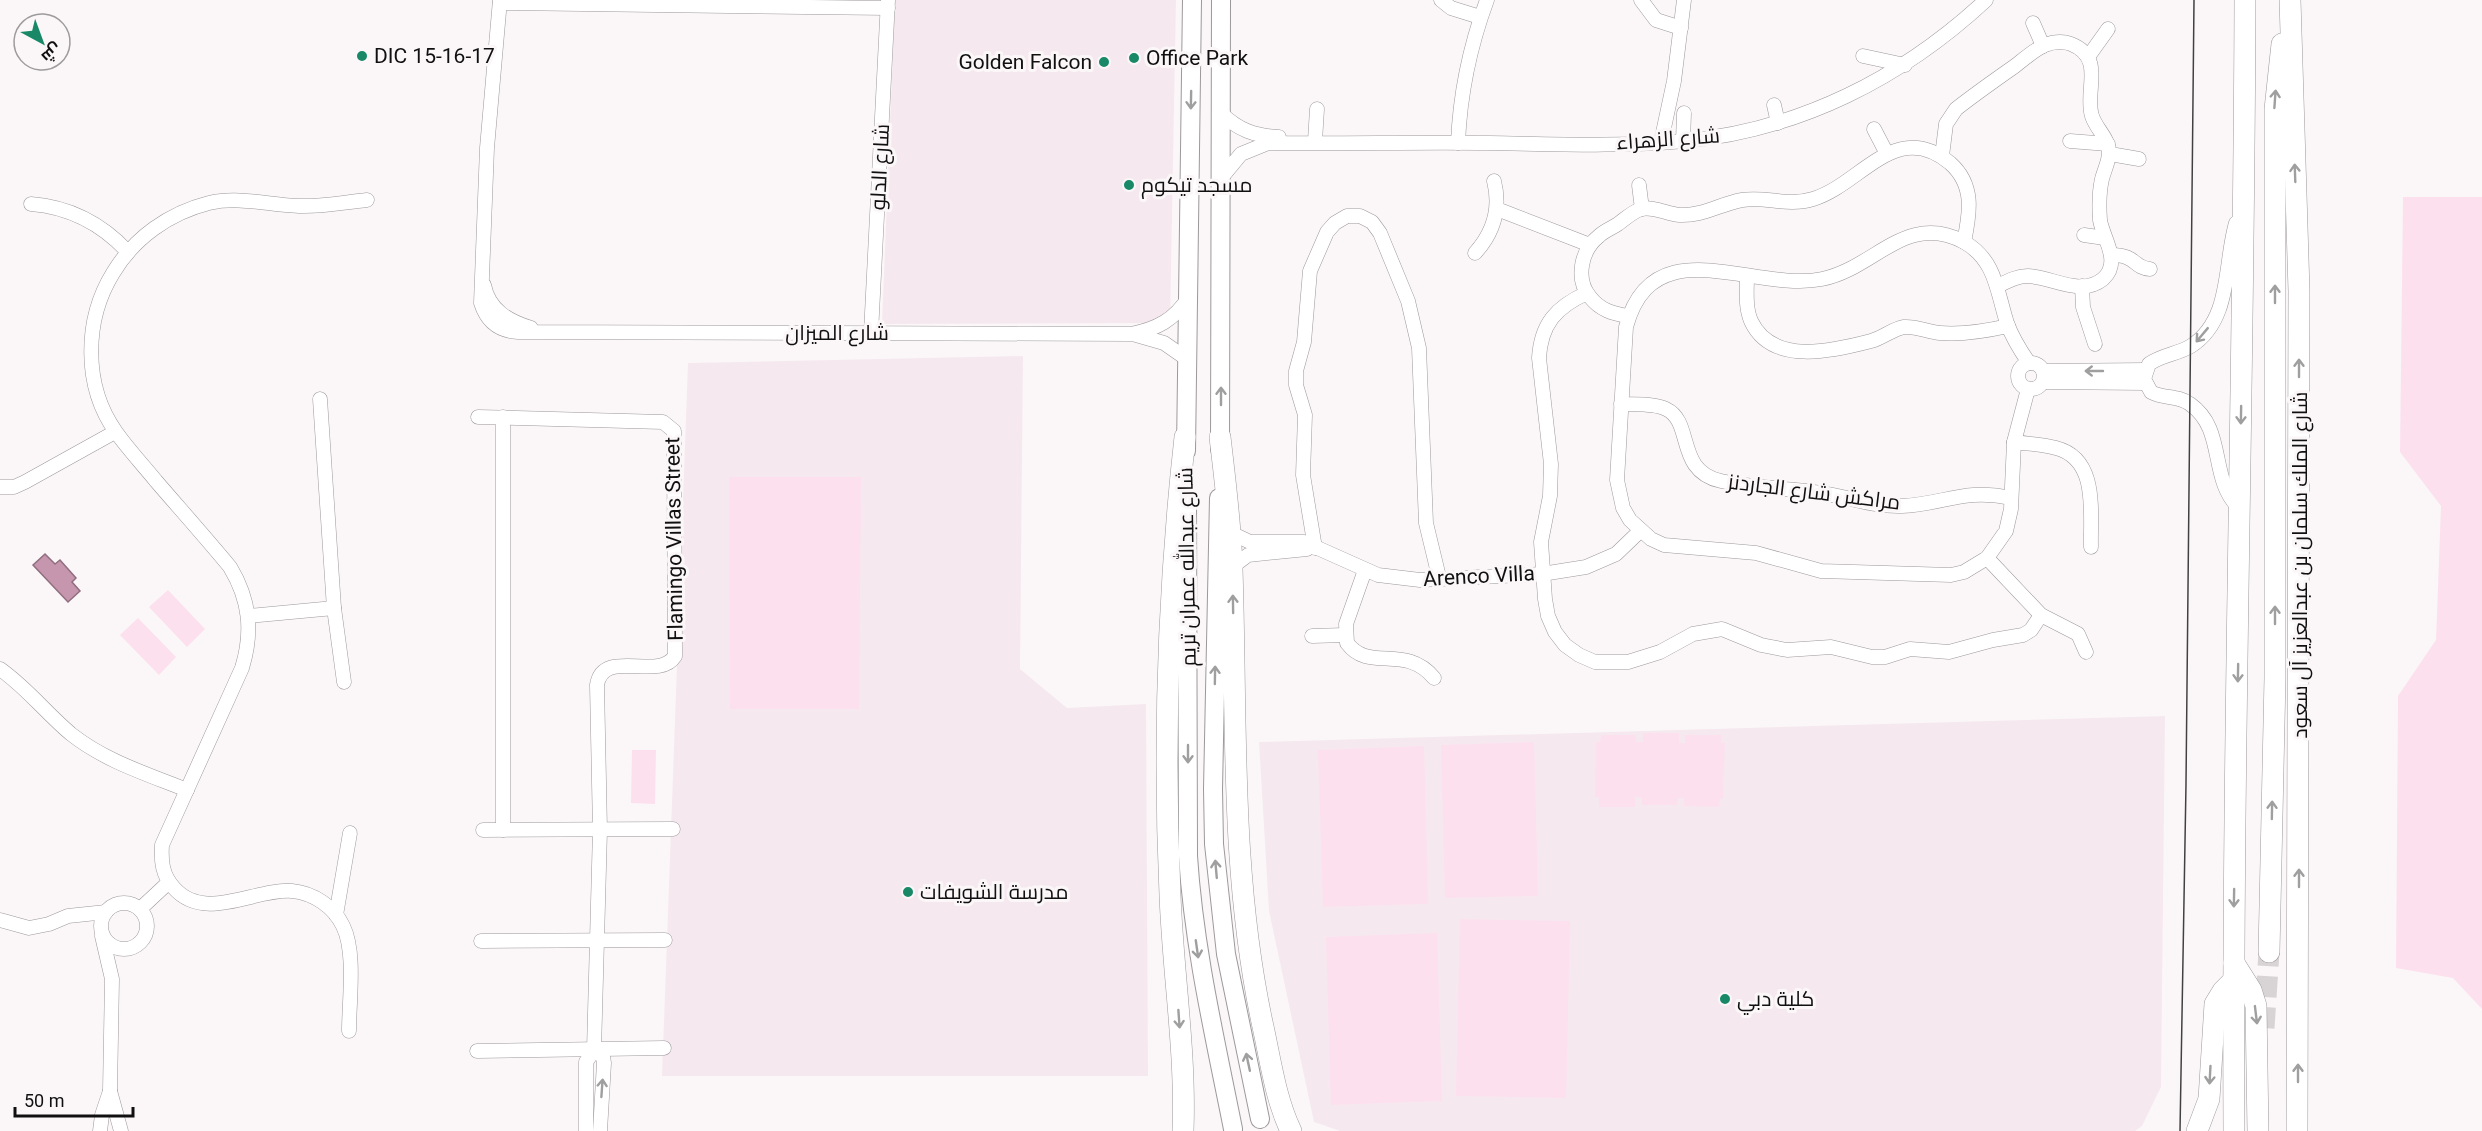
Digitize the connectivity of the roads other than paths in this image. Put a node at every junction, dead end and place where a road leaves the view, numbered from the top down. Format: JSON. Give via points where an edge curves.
{"nodes":[{"id":1,"x":1192,"y":0,"type":"edge"},
{"id":2,"x":1221,"y":0,"type":"edge"},
{"id":3,"x":1441,"y":0,"type":"edge"},
{"id":4,"x":1487,"y":0,"type":"edge"},
{"id":5,"x":1641,"y":0,"type":"edge"},
{"id":6,"x":1684,"y":0,"type":"edge"},
{"id":7,"x":1986,"y":0,"type":"edge"},
{"id":8,"x":2245,"y":0,"type":"edge"},
{"id":9,"x":2290,"y":1,"type":"edge"},
{"id":10,"x":500,"y":2,"type":"edge"},
{"id":11,"x":888,"y":4,"type":"edge"},
{"id":12,"x":1480,"y":17,"type":"junction"},
{"id":13,"x":2033,"y":23,"type":"dead end"},
{"id":14,"x":1681,"y":28,"type":"junction"},
{"id":15,"x":2108,"y":29,"type":"dead end"},
{"id":16,"x":2043,"y":46,"type":"junction"},
{"id":17,"x":1863,"y":56,"type":"dead end"},
{"id":18,"x":2088,"y":57,"type":"junction"},
{"id":19,"x":1905,"y":65,"type":"junction"},
{"id":20,"x":1774,"y":105,"type":"dead end"},
{"id":21,"x":1317,"y":109,"type":"dead end"},
{"id":22,"x":1221,"y":113,"type":"junction"},
{"id":23,"x":1684,"y":113,"type":"dead end"},
{"id":24,"x":1778,"y":123,"type":"junction"},
{"id":25,"x":1874,"y":129,"type":"dead end"},
{"id":26,"x":1683,"y":141,"type":"junction"},
{"id":27,"x":2070,"y":141,"type":"dead end"},
{"id":28,"x":1314,"y":142,"type":"junction"},
{"id":29,"x":1458,"y":142,"type":"junction"},
{"id":30,"x":1661,"y":142,"type":"junction"},
{"id":31,"x":2109,"y":149,"type":"junction"},
{"id":32,"x":1887,"y":154,"type":"junction"},
{"id":33,"x":1942,"y":156,"type":"junction"},
{"id":34,"x":2139,"y":159,"type":"dead end"},
{"id":35,"x":1222,"y":177,"type":"junction"},
{"id":36,"x":1494,"y":181,"type":"dead end"},
{"id":37,"x":1639,"y":185,"type":"dead end"},
{"id":38,"x":367,"y":200,"type":"dead end"},
{"id":39,"x":2244,"y":201,"type":"junction"},
{"id":40,"x":31,"y":204,"type":"dead end"},
{"id":41,"x":1497,"y":209,"type":"junction"},
{"id":42,"x":1642,"y":209,"type":"junction"},
{"id":43,"x":2084,"y":235,"type":"dead end"},
{"id":44,"x":2105,"y":237,"type":"junction"},
{"id":45,"x":1964,"y":242,"type":"junction"},
{"id":46,"x":1590,"y":245,"type":"junction"},
{"id":47,"x":128,"y":252,"type":"junction"},
{"id":48,"x":1475,"y":253,"type":"dead end"},
{"id":49,"x":2112,"y":255,"type":"junction"},
{"id":50,"x":2150,"y":269,"type":"dead end"},
{"id":51,"x":1747,"y":276,"type":"junction"},
{"id":52,"x":1998,"y":286,"type":"junction"},
{"id":53,"x":2082,"y":286,"type":"junction"},
{"id":54,"x":1587,"y":294,"type":"junction"},
{"id":55,"x":1189,"y":297,"type":"junction"},
{"id":56,"x":1629,"y":316,"type":"junction"},
{"id":57,"x":2008,"y":326,"type":"junction"},
{"id":58,"x":871,"y":333,"type":"junction"},
{"id":59,"x":1131,"y":334,"type":"junction"},
{"id":60,"x":2095,"y":344,"type":"dead end"},
{"id":61,"x":1187,"y":359,"type":"junction"},
{"id":62,"x":2028,"y":363,"type":"junction"},
{"id":63,"x":2146,"y":376,"type":"junction"},
{"id":64,"x":2043,"y":377,"type":"junction"},
{"id":65,"x":2028,"y":389,"type":"junction"},
{"id":66,"x":321,"y":399,"type":"dead end"},
{"id":67,"x":1621,"y":404,"type":"junction"},
{"id":68,"x":478,"y":417,"type":"dead end"},
{"id":69,"x":503,"y":417,"type":"junction"},
{"id":70,"x":115,"y":432,"type":"junction"},
{"id":71,"x":1185,"y":437,"type":"junction"},
{"id":72,"x":1221,"y":437,"type":"junction"},
{"id":73,"x":2014,"y":442,"type":"junction"},
{"id":74,"x":0,"y":487,"type":"edge"},
{"id":75,"x":2011,"y":498,"type":"junction"},
{"id":76,"x":2240,"y":510,"type":"junction"},
{"id":77,"x":1640,"y":531,"type":"junction"},
{"id":78,"x":1229,"y":532,"type":"junction"},
{"id":79,"x":1313,"y":547,"type":"junction"},
{"id":80,"x":2091,"y":547,"type":"dead end"},
{"id":81,"x":1987,"y":558,"type":"junction"},
{"id":82,"x":1232,"y":567,"type":"junction"},
{"id":83,"x":1365,"y":570,"type":"junction"},
{"id":84,"x":1542,"y":574,"type":"junction"},
{"id":85,"x":1439,"y":578,"type":"junction"},
{"id":86,"x":334,"y":608,"type":"junction"},
{"id":87,"x":2041,"y":615,"type":"junction"},
{"id":88,"x":249,"y":616,"type":"junction"},
{"id":89,"x":1345,"y":635,"type":"junction"},
{"id":90,"x":1312,"y":636,"type":"dead end"},
{"id":91,"x":2086,"y":652,"type":"dead end"},
{"id":92,"x":0,"y":669,"type":"edge"},
{"id":93,"x":1434,"y":678,"type":"dead end"},
{"id":94,"x":344,"y":682,"type":"dead end"},
{"id":95,"x":187,"y":790,"type":"junction"},
{"id":96,"x":673,"y":829,"type":"dead end"},
{"id":97,"x":483,"y":830,"type":"dead end"},
{"id":98,"x":503,"y":830,"type":"junction"},
{"id":99,"x":600,"y":830,"type":"junction"},
{"id":100,"x":350,"y":833,"type":"dead end"},
{"id":101,"x":169,"y":882,"type":"junction"},
{"id":102,"x":140,"y":909,"type":"junction"},
{"id":103,"x":106,"y":912,"type":"junction"},
{"id":104,"x":336,"y":915,"type":"junction"},
{"id":105,"x":78,"y":916,"type":"junction"},
{"id":106,"x":0,"y":920,"type":"edge"},
{"id":107,"x":101,"y":933,"type":"junction"},
{"id":108,"x":597,"y":940,"type":"junction"},
{"id":109,"x":665,"y":940,"type":"dead end"},
{"id":110,"x":481,"y":941,"type":"dead end"},
{"id":111,"x":133,"y":948,"type":"junction"},
{"id":112,"x":2269,"y":952,"type":"tunnel mouth"},
{"id":113,"x":2233,"y":972,"type":"junction"},
{"id":114,"x":112,"y":979,"type":"junction"},
{"id":115,"x":349,"y":1031,"type":"dead end"},
{"id":116,"x":663,"y":1048,"type":"dead end"},
{"id":117,"x":594,"y":1050,"type":"junction"},
{"id":118,"x":477,"y":1051,"type":"dead end"},
{"id":119,"x":110,"y":1091,"type":"junction"},
{"id":120,"x":1260,"y":1119,"type":"dead end"},
{"id":121,"x":1288,"y":1127,"type":"edge"},
{"id":122,"x":1233,"y":1129,"type":"dead end"},
{"id":123,"x":100,"y":1131,"type":"edge"},
{"id":124,"x":121,"y":1131,"type":"edge"},
{"id":125,"x":586,"y":1131,"type":"edge"},
{"id":126,"x":600,"y":1131,"type":"edge"},
{"id":127,"x":1183,"y":1131,"type":"edge"},
{"id":128,"x":2197,"y":1131,"type":"edge"},
{"id":129,"x":2234,"y":1131,"type":"edge"},
{"id":130,"x":2258,"y":1131,"type":"edge"},
{"id":131,"x":2298,"y":1131,"type":"edge"}],
"edges":[{"from":1,"to":55,"type":"main road","name":"شارع عبدالله عمران تريم","one_way":true},
{"from":2,"to":22,"type":"main road","name":"شارع عبدالله عمران تريم"},
{"from":3,"to":12,"type":"street","via":[[1451,8]]},
{"from":4,"to":12,"type":"street"},
{"from":5,"to":14,"type":"street","via":[[1656,20]]},
{"from":6,"to":14,"type":"street"},
{"from":7,"to":19,"type":"street","name":"شارع الزهراء"},
{"from":8,"to":39,"type":"main road"},
{"from":112,"to":9,"type":"main road","one_way":true,"via":[[2275,678],[2275,109]]},
{"from":131,"to":9,"type":"main road","name":"شارع الملك سلمان بن عبدالعزيز آل سعود","one_way":true,"via":[[2299,291]]},
{"from":10,"to":11,"type":"street"},
{"from":10,"to":58,"type":"street","name":"شارع الميزان","via":[[487,148],[481,303],[490,321],[508,332]]},
{"from":11,"to":58,"type":"street","name":"شارع الدلو"},
{"from":12,"to":29,"type":"street","via":[[1463,85]]},
{"from":13,"to":16,"type":"street"},
{"from":14,"to":30,"type":"street"},
{"from":15,"to":18,"type":"street"},
{"from":16,"to":18,"type":"street","via":[[2062,42]]},
{"from":16,"to":33,"type":"street","via":[[1956,109],[1946,124]]},
{"from":17,"to":19,"type":"street"},
{"from":18,"to":31,"type":"street","via":[[2094,79],[2091,115]]},
{"from":19,"to":24,"type":"street","name":"شارع الزهراء","via":[[1843,99]]},
{"from":20,"to":24,"type":"street"},
{"from":21,"to":28,"type":"street"},
{"from":22,"to":28,"type":"street","name":"شارع الزهراء","via":[[1254,135]]},
{"from":22,"to":35,"type":"main road","name":"شارع عبدالله عمران تريم"},
{"from":23,"to":26,"type":"street"},
{"from":24,"to":26,"type":"street","name":"شارع الزهراء"},
{"from":25,"to":32,"type":"street"},
{"from":26,"to":30,"type":"street","name":"شارع الزهراء"},
{"from":27,"to":31,"type":"street"},
{"from":28,"to":29,"type":"street","name":"شارع الزهراء"},
{"from":28,"to":35,"type":"street","name":"شارع الزهراء","via":[[1253,147],[1230,165]]},
{"from":29,"to":30,"type":"street","name":"شارع الزهراء"},
{"from":31,"to":34,"type":"street"},
{"from":31,"to":44,"type":"street","via":[[2099,195]]},
{"from":32,"to":33,"type":"street","via":[[1915,148]]},
{"from":32,"to":42,"type":"street","via":[[1832,191],[1798,203],[1743,200],[1688,214]]},
{"from":33,"to":45,"type":"street","via":[[1957,169],[1967,187],[1971,207]]},
{"from":72,"to":35,"type":"main road","name":"شارع عبدالله عمران تريم","one_way":true},
{"from":36,"to":41,"type":"street"},
{"from":37,"to":42,"type":"street"},
{"from":38,"to":47,"type":"street","via":[[302,206],[243,200],[210,203],[165,221]]},
{"from":39,"to":63,"type":"street","one_way":true,"via":[[2216,317],[2198,341],[2154,361]]},
{"from":39,"to":76,"type":"main road","one_way":true},
{"from":40,"to":47,"type":"street","via":[[78,214],[105,230]]},
{"from":41,"to":46,"type":"street"},
{"from":41,"to":48,"type":"street","via":[[1490,233]]},
{"from":42,"to":46,"type":"street"},
{"from":43,"to":44,"type":"street"},
{"from":44,"to":49,"type":"street"},
{"from":45,"to":51,"type":"street","via":[[1937,233],[1923,233],[1896,241],[1856,267],[1824,279],[1790,282]]},
{"from":45,"to":52,"type":"street","via":[[1985,261]]},
{"from":46,"to":54,"type":"street","via":[[1581,268]]},
{"from":47,"to":70,"type":"street","via":[[103,293],[92,340],[96,388]]},
{"from":49,"to":50,"type":"street","via":[[2130,256],[2138,265]]},
{"from":49,"to":53,"type":"street","via":[[2104,278]]},
{"from":51,"to":56,"type":"street","via":[[1704,269],[1677,271],[1653,282]]},
{"from":51,"to":57,"type":"street","via":[[1751,320],[1760,335],[1790,352],[1865,342],[1905,327],[1958,333]]},
{"from":52,"to":53,"type":"street","via":[[2013,278],[2029,276]]},
{"from":52,"to":57,"type":"street"},
{"from":53,"to":60,"type":"street","via":[[2083,307]]},
{"from":54,"to":56,"type":"street","via":[[1605,310]]},
{"from":54,"to":84,"type":"street","via":[[1555,312],[1540,341],[1551,480],[1541,542]]},
{"from":55,"to":59,"type":"street","name":"شارع الميزان","via":[[1167,321]]},
{"from":55,"to":61,"type":"main road","name":"شارع عبدالله عمران تريم"},
{"from":56,"to":67,"type":"street"},
{"from":57,"to":62,"type":"street"},
{"from":58,"to":59,"type":"street","name":"شارع الميزان"},
{"from":59,"to":61,"type":"street","name":"شارع الميزان","via":[[1151,338]]},
{"from":61,"to":71,"type":"main road","name":"شارع عبدالله عمران تريم"},
{"from":62,"to":64,"type":"street","via":[[2034,363]]},
{"from":62,"to":65,"type":"street","via":[[2020,369],[2017,379]]},
{"from":63,"to":64,"type":"street"},
{"from":63,"to":76,"type":"street","via":[[2156,395],[2181,399],[2206,420],[2223,489]]},
{"from":64,"to":65,"type":"street","via":[[2039,387]]},
{"from":65,"to":73,"type":"street"},
{"from":66,"to":86,"type":"street"},
{"from":67,"to":75,"type":"street","name":"مراكش شارع الجاردنز","via":[[1656,406],[1673,413],[1689,456],[1697,467],[1719,480],[1823,493],[1887,506],[1963,494]]},
{"from":67,"to":77,"type":"street","via":[[1618,494]]},
{"from":68,"to":69,"type":"street","name":"Flamingo Villas Street"},
{"from":69,"to":98,"type":"street"},
{"from":69,"to":99,"type":"street","name":"Flamingo Villas Street","via":[[663,422],[674,431],[675,656],[662,665],[609,668],[598,680]]},
{"from":70,"to":74,"type":"street","via":[[25,483]]},
{"from":70,"to":88,"type":"street","via":[[230,567]]},
{"from":71,"to":122,"type":"main road","name":"شارع عبدالله عمران تريم","one_way":true,"via":[[1191,909]]},
{"from":71,"to":127,"type":"main road","one_way":true,"via":[[1173,542],[1166,710],[1170,896]]},
{"from":72,"to":78,"type":"main road"},
{"from":120,"to":72,"type":"main road","name":"شارع عبدالله عمران تريم","one_way":true,"via":[[1226,954],[1214,844]]},
{"from":73,"to":75,"type":"street"},
{"from":73,"to":80,"type":"street","via":[[2067,452],[2083,468],[2090,490]]},
{"from":75,"to":81,"type":"street","via":[[2006,531]]},
{"from":76,"to":113,"type":"main road","one_way":true},
{"from":77,"to":81,"type":"street","via":[[1664,545],[1756,553],[1821,571],[1951,575]]},
{"from":77,"to":84,"type":"street","name":"Arenco Villa","via":[[1629,544],[1602,562]]},
{"from":78,"to":79,"type":"street","name":"Arenco Villa","via":[[1250,542],[1299,541]]},
{"from":78,"to":82,"type":"main road"},
{"from":79,"to":82,"type":"street","name":"Arenco Villa","via":[[1248,555]]},
{"from":79,"to":83,"type":"street","name":"Arenco Villa"},
{"from":79,"to":85,"type":"street","via":[[1304,475],[1305,415],[1296,378],[1304,342],[1307,291],[1310,271],[1327,232],[1347,216],[1360,216],[1372,222],[1380,233],[1415,324],[1426,523]]},
{"from":81,"to":87,"type":"street"},
{"from":121,"to":82,"type":"main road","one_way":true,"via":[[1257,998],[1239,873]]},
{"from":83,"to":85,"type":"street","name":"Arenco Villa","via":[[1392,578]]},
{"from":83,"to":89,"type":"street"},
{"from":84,"to":85,"type":"street","name":"Arenco Villa"},
{"from":84,"to":87,"type":"street","via":[[1548,616],[1555,632],[1565,645],[1595,662],[1645,658],[1693,634],[1722,629],[1761,645],[1787,650],[1831,647],[1872,657],[1910,649],[1949,652],[2023,635]]},
{"from":86,"to":88,"type":"street"},
{"from":86,"to":94,"type":"street"},
{"from":87,"to":91,"type":"street","via":[[2078,634]]},
{"from":88,"to":95,"type":"street","via":[[242,668]]},
{"from":89,"to":90,"type":"street"},
{"from":89,"to":93,"type":"street","via":[[1359,655],[1415,662]]},
{"from":92,"to":95,"type":"street","via":[[86,744],[115,761]]},
{"from":95,"to":101,"type":"street","via":[[162,844],[163,870]]},
{"from":96,"to":99,"type":"street"},
{"from":97,"to":98,"type":"street"},
{"from":98,"to":99,"type":"street"},
{"from":99,"to":108,"type":"street","name":"Flamingo Villas Street"},
{"from":100,"to":104,"type":"street"},
{"from":101,"to":102,"type":"street"},
{"from":101,"to":104,"type":"street","via":[[188,899],[200,903],[224,903],[294,891],[318,899]]},
{"from":102,"to":103,"type":"street","via":[[118,903]]},
{"from":102,"to":111,"type":"street","via":[[147,920],[146,934]]},
{"from":103,"to":105,"type":"street"},
{"from":103,"to":107,"type":"street"},
{"from":104,"to":115,"type":"street","via":[[350,948]]},
{"from":105,"to":106,"type":"street","via":[[29,928]]},
{"from":105,"to":107,"type":"street"},
{"from":107,"to":111,"type":"street","via":[[115,948]]},
{"from":107,"to":114,"type":"street"},
{"from":108,"to":109,"type":"street"},
{"from":108,"to":110,"type":"street"},
{"from":108,"to":117,"type":"street","name":"Flamingo Villas Street"},
{"from":111,"to":114,"type":"street"},
{"from":113,"to":128,"type":"main road","one_way":true,"via":[[2216,1004],[2208,1099]]},
{"from":113,"to":129,"type":"main road"},
{"from":113,"to":130,"type":"main road","one_way":true,"via":[[2251,990],[2256,1006]]},
{"from":114,"to":119,"type":"street"},
{"from":116,"to":117,"type":"street"},
{"from":117,"to":118,"type":"street"},
{"from":117,"to":125,"type":"street","name":"Flamingo Villas Street","via":[[586,1062]]},
{"from":126,"to":117,"type":"street","name":"Flamingo Villas Street","one_way":true,"via":[[604,1063]]},
{"from":119,"to":123,"type":"street"},
{"from":119,"to":124,"type":"street"}]}
